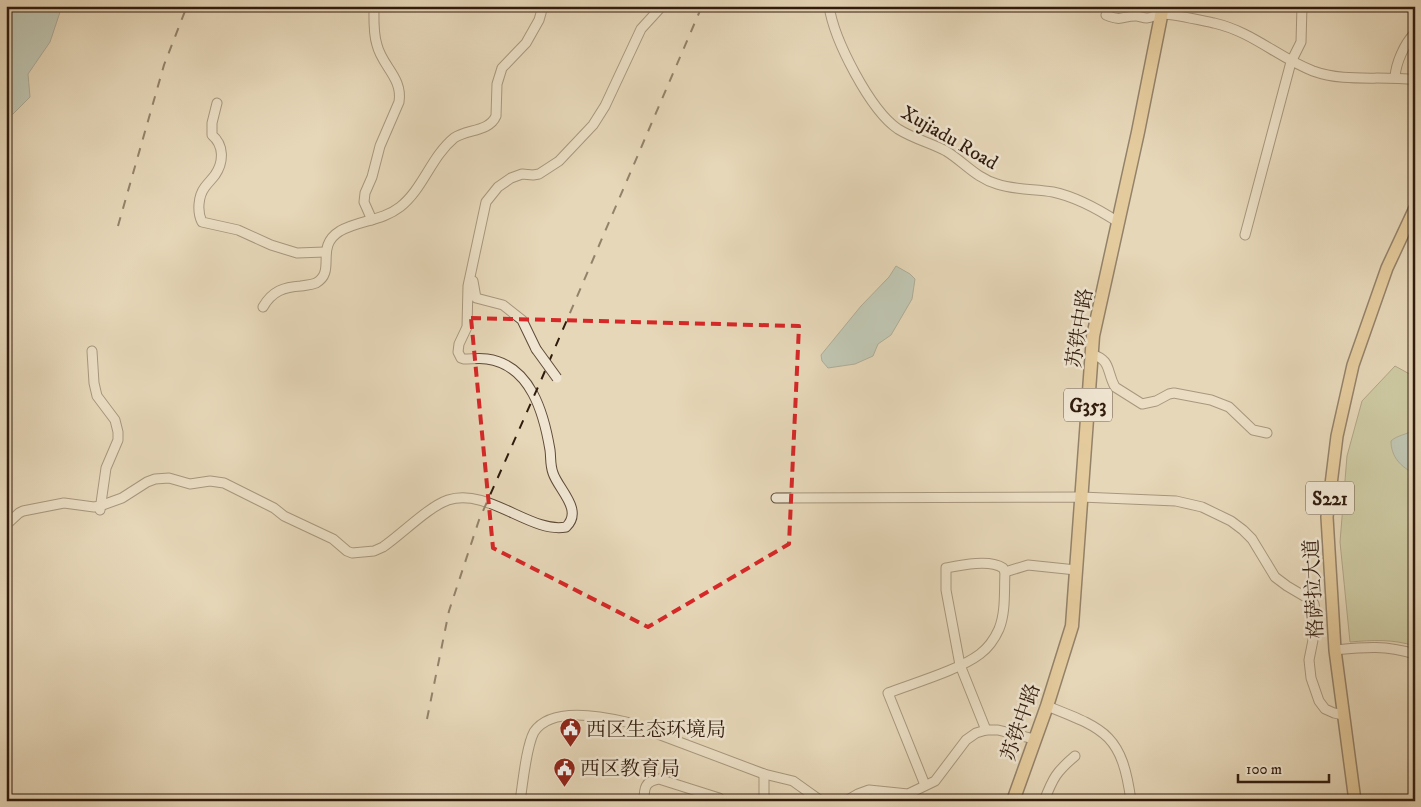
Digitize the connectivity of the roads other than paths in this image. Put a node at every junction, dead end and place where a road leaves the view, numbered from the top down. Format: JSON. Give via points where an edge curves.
{"nodes":[{"id":1,"x":374,"y":6,"type":"edge"},
{"id":2,"x":543,"y":6,"type":"edge"},
{"id":3,"x":662,"y":6,"type":"edge"},
{"id":4,"x":830,"y":6,"type":"edge"},
{"id":5,"x":1302,"y":6,"type":"edge"},
{"id":6,"x":1163,"y":10,"type":"edge"},
{"id":7,"x":1106,"y":15,"type":"dead end"},
{"id":8,"x":1415,"y":34,"type":"edge"},
{"id":9,"x":1291,"y":62,"type":"junction"},
{"id":10,"x":1396,"y":78,"type":"junction"},
{"id":11,"x":1415,"y":80,"type":"edge"},
{"id":12,"x":217,"y":103,"type":"dead end"},
{"id":13,"x":1415,"y":208,"type":"edge"},
{"id":14,"x":372,"y":220,"type":"junction"},
{"id":15,"x":1118,"y":222,"type":"junction"},
{"id":16,"x":1245,"y":235,"type":"dead end"},
{"id":17,"x":325,"y":252,"type":"junction"},
{"id":18,"x":471,"y":268,"type":"junction"},
{"id":19,"x":263,"y":307,"type":"dead end"},
{"id":20,"x":92,"y":351,"type":"dead end"},
{"id":21,"x":1091,"y":354,"type":"junction"},
{"id":22,"x":560,"y":379,"type":"dead end"},
{"id":23,"x":1268,"y":433,"type":"dead end"},
{"id":24,"x":1081,"y":496,"type":"junction"},
{"id":25,"x":776,"y":498,"type":"dead end"},
{"id":26,"x":100,"y":508,"type":"junction"},
{"id":27,"x":6,"y":525,"type":"edge"},
{"id":28,"x":1076,"y":570,"type":"junction"},
{"id":29,"x":1005,"y":572,"type":"junction"},
{"id":30,"x":1335,"y":650,"type":"junction"},
{"id":31,"x":1415,"y":654,"type":"edge"},
{"id":32,"x":960,"y":665,"type":"junction"},
{"id":33,"x":1047,"y":706,"type":"junction"},
{"id":34,"x":1343,"y":715,"type":"junction"},
{"id":35,"x":986,"y":730,"type":"junction"},
{"id":36,"x":1034,"y":739,"type":"junction"},
{"id":37,"x":1075,"y":756,"type":"dead end"},
{"id":38,"x":764,"y":774,"type":"junction"},
{"id":39,"x":925,"y":785,"type":"junction"},
{"id":40,"x":520,"y":801,"type":"edge"},
{"id":41,"x":644,"y":801,"type":"edge"},
{"id":42,"x":722,"y":801,"type":"edge"},
{"id":43,"x":764,"y":801,"type":"edge"},
{"id":44,"x":821,"y":801,"type":"edge"},
{"id":45,"x":846,"y":801,"type":"edge"},
{"id":46,"x":1013,"y":801,"type":"edge"},
{"id":47,"x":1044,"y":801,"type":"edge"},
{"id":48,"x":1131,"y":801,"type":"edge"},
{"id":49,"x":1355,"y":801,"type":"edge"}],
"edges":[{"from":1,"to":14,"type":"street","via":[[376,45],[397,82],[400,96],[364,193],[364,202]]},
{"from":2,"to":14,"type":"street","via":[[526,44],[502,68],[497,84],[495,120],[483,128],[455,137],[400,207]]},
{"from":3,"to":18,"type":"street","via":[[641,29],[593,125],[554,165],[539,174],[520,174],[511,178],[489,197]]},
{"from":4,"to":15,"type":"street","name":"Xujiadu Road","via":[[840,46],[888,122],[945,151],[986,181],[1071,197]]},
{"from":5,"to":9,"type":"street","via":[[1301,42]]},
{"from":6,"to":7,"type":"street","via":[[1147,18],[1116,19]]},
{"from":6,"to":9,"type":"street","via":[[1236,30]]},
{"from":6,"to":15,"type":"highway","name":"苏铁中路","number":"G353"},
{"from":8,"to":10,"type":"street","via":[[1409,39],[1396,68]]},
{"from":9,"to":10,"type":"street","via":[[1332,76]]},
{"from":9,"to":16,"type":"street"},
{"from":10,"to":11,"type":"street"},
{"from":12,"to":17,"type":"street","via":[[212,135],[220,144],[220,165],[201,195],[199,211],[202,222],[238,230],[297,253]]},
{"from":13,"to":30,"type":"main road","name":"格萨拉大道","number":"S221","via":[[1387,268],[1353,364],[1338,436],[1327,517]]},
{"from":14,"to":17,"type":"street","via":[[334,235]]},
{"from":15,"to":21,"type":"highway","name":"苏铁中路","number":"G353","via":[[1092,336]]},
{"from":17,"to":19,"type":"street","via":[[325,272],[321,279],[273,293]]},
{"from":18,"to":22,"type":"street","bridge":true,"via":[[476,298],[503,305],[522,320],[536,349]]},
{"from":18,"to":26,"type":"street","via":[[468,326],[458,352],[464,359],[489,359],[507,366],[529,386],[539,406],[553,472],[572,508],[571,522],[566,527],[553,527],[469,497],[459,498],[439,504],[383,547],[359,554],[347,551],[333,539],[217,482],[190,484],[169,478],[155,479]]},
{"from":20,"to":26,"type":"street","via":[[97,396],[115,420],[118,432],[118,440],[106,468]]},
{"from":21,"to":23,"type":"street","via":[[1103,358],[1115,387],[1138,402],[1147,404],[1174,393],[1211,400],[1228,408],[1252,430]]},
{"from":21,"to":24,"type":"highway","name":"苏铁中路","number":"G353"},
{"from":24,"to":25,"type":"street"},
{"from":24,"to":28,"type":"highway","name":"苏铁中路","number":"G353"},
{"from":24,"to":34,"type":"street","via":[[1190,503],[1220,515],[1243,530],[1275,577],[1314,604],[1317,620],[1309,660],[1311,678],[1325,709]]},
{"from":26,"to":27,"type":"street","via":[[58,504],[19,513]]},
{"from":28,"to":29,"type":"street","via":[[1028,565]]},
{"from":28,"to":33,"type":"highway","name":"苏铁中路","number":"G353","via":[[1072,626]]},
{"from":29,"to":32,"type":"street","via":[[1003,616],[999,629],[981,654]]},
{"from":29,"to":32,"type":"street","via":[[1000,565],[993,564],[946,568],[946,590]]},
{"from":30,"to":31,"type":"street","via":[[1377,646]]},
{"from":30,"to":34,"type":"main road","name":"格萨拉大道","number":"S221"},
{"from":32,"to":35,"type":"street"},
{"from":32,"to":39,"type":"street","via":[[888,693]]},
{"from":33,"to":36,"type":"highway","name":"苏铁中路","number":"G353"},
{"from":33,"to":48,"type":"street","via":[[1102,730],[1116,746],[1124,764]]},
{"from":34,"to":49,"type":"main road","name":"格萨拉大道","number":"S221"},
{"from":35,"to":36,"type":"street","via":[[1011,732]]},
{"from":35,"to":39,"type":"street","via":[[966,740],[935,781]]},
{"from":36,"to":46,"type":"highway","name":"苏铁中路","number":"G353"},
{"from":37,"to":47,"type":"street","via":[[1054,776]]},
{"from":38,"to":40,"type":"street","via":[[626,722],[591,716],[559,716],[534,732]]},
{"from":38,"to":43,"type":"street"},
{"from":38,"to":44,"type":"street","via":[[793,781]]},
{"from":39,"to":45,"type":"street","via":[[908,794],[869,790]]},
{"from":41,"to":42,"type":"street","via":[[645,786],[651,780],[659,779]]}]}
